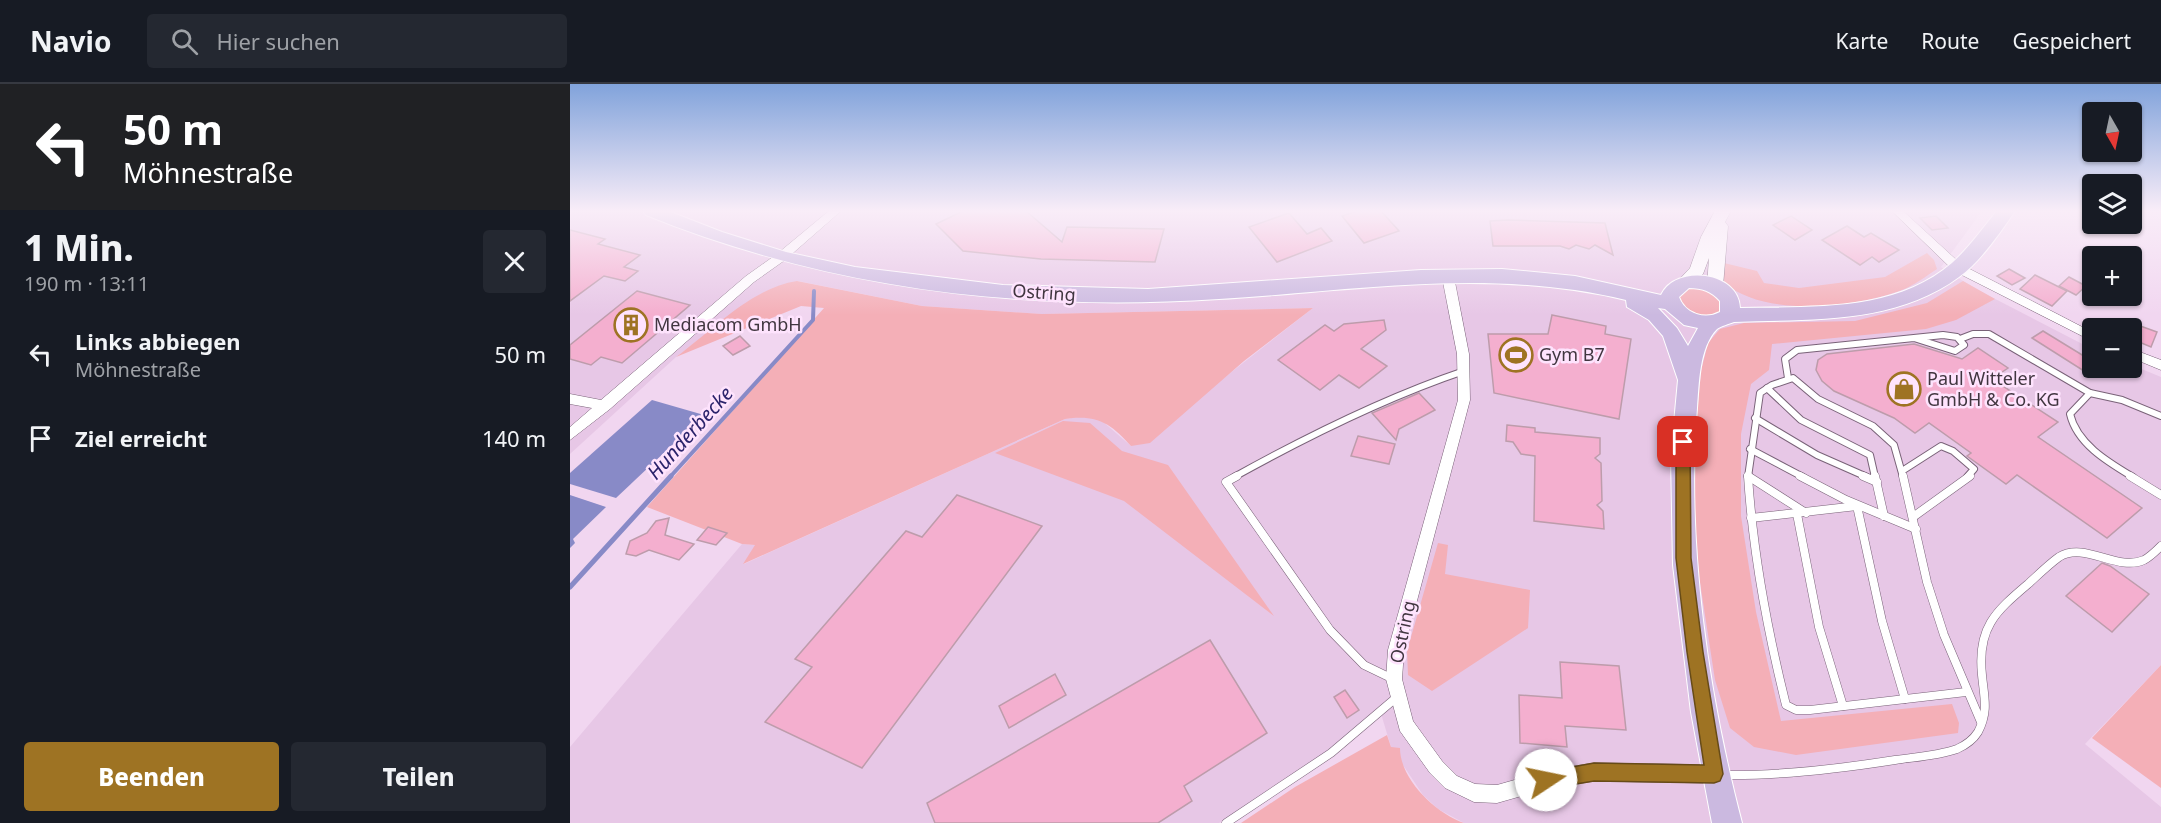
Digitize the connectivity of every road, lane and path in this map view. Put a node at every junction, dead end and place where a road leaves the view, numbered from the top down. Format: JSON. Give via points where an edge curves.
{"nodes":[{"id":1,"x":738,"y":245,"type":"edge"},
{"id":2,"x":795,"y":245,"type":"edge"},
{"id":3,"x":1706,"y":245,"type":"edge"},
{"id":4,"x":1719,"y":245,"type":"edge"},
{"id":5,"x":1934,"y":245,"type":"edge"},
{"id":6,"x":1977,"y":245,"type":"edge"},
{"id":7,"x":781,"y":257,"type":"junction"},
{"id":8,"x":1958,"y":268,"type":"junction"},
{"id":9,"x":1448,"y":277,"type":"junction"},
{"id":10,"x":1545,"y":278,"type":"junction"},
{"id":11,"x":1681,"y":283,"type":"junction"},
{"id":12,"x":1715,"y":286,"type":"junction"},
{"id":13,"x":1605,"y":288,"type":"junction"},
{"id":14,"x":1677,"y":310,"type":"junction"},
{"id":15,"x":1724,"y":312,"type":"junction"},
{"id":16,"x":2082,"y":332,"type":"edge"},
{"id":17,"x":1914,"y":338,"type":"junction"},
{"id":18,"x":1960,"y":339,"type":"junction"},
{"id":19,"x":2142,"y":357,"type":"edge"},
{"id":20,"x":2161,"y":365,"type":"edge"},
{"id":21,"x":1691,"y":368,"type":"junction"},
{"id":22,"x":1464,"y":371,"type":"junction"},
{"id":23,"x":1788,"y":378,"type":"junction"},
{"id":24,"x":1767,"y":388,"type":"junction"},
{"id":25,"x":2090,"y":393,"type":"junction"},
{"id":26,"x":570,"y":399,"type":"edge"},
{"id":27,"x":605,"y":406,"type":"junction"},
{"id":28,"x":2161,"y":416,"type":"edge"},
{"id":29,"x":1755,"y":418,"type":"junction"},
{"id":30,"x":570,"y":435,"type":"edge"},
{"id":31,"x":1750,"y":449,"type":"junction"},
{"id":32,"x":1902,"y":471,"type":"junction"},
{"id":33,"x":1748,"y":476,"type":"junction"},
{"id":34,"x":1877,"y":482,"type":"junction"},
{"id":35,"x":2161,"y":495,"type":"edge"},
{"id":36,"x":1857,"y":506,"type":"junction"},
{"id":37,"x":1806,"y":513,"type":"junction"},
{"id":38,"x":1797,"y":514,"type":"junction"},
{"id":39,"x":1884,"y":516,"type":"junction"},
{"id":40,"x":1913,"y":517,"type":"junction"},
{"id":41,"x":1751,"y":518,"type":"junction"},
{"id":42,"x":1916,"y":529,"type":"junction"},
{"id":43,"x":2161,"y":546,"type":"edge"},
{"id":44,"x":1394,"y":679,"type":"junction"},
{"id":45,"x":1966,"y":692,"type":"junction"},
{"id":46,"x":1397,"y":697,"type":"junction"},
{"id":47,"x":1905,"y":699,"type":"junction"},
{"id":48,"x":1843,"y":706,"type":"junction"},
{"id":49,"x":1980,"y":722,"type":"junction"},
{"id":50,"x":1714,"y":774,"type":"junction"},
{"id":51,"x":1226,"y":823,"type":"edge"},
{"id":52,"x":1727,"y":823,"type":"edge"}],
"edges":[{"from":1,"to":7,"type":"main road","name":"Ostring"},
{"from":2,"to":7,"type":"street"},
{"from":3,"to":11,"type":"street","via":[[1696,270]]},
{"from":4,"to":12,"type":"street"},
{"from":5,"to":8,"type":"street"},
{"from":6,"to":8,"type":"main road"},
{"from":7,"to":9,"type":"main road","name":"Ostring","via":[[960,287],[1071,295],[1216,293]]},
{"from":7,"to":27,"type":"street","via":[[750,279]]},
{"from":8,"to":15,"type":"main road","via":[[1918,293],[1887,305],[1839,312]]},
{"from":8,"to":16,"type":"street"},
{"from":9,"to":10,"type":"main road","name":"Ostring"},
{"from":9,"to":22,"type":"street","name":"Ostring"},
{"from":10,"to":11,"type":"main road","via":[[1576,276],[1646,285]]},
{"from":10,"to":13,"type":"main road"},
{"from":11,"to":12,"type":"main road"},
{"from":11,"to":14,"type":"main road","via":[[1669,295]]},
{"from":12,"to":15,"type":"main road"},
{"from":13,"to":14,"type":"main road"},
{"from":13,"to":21,"type":"main road","via":[[1647,309],[1666,324]]},
{"from":14,"to":15,"type":"main road","via":[[1697,322]]},
{"from":14,"to":21,"type":"main road"},
{"from":15,"to":21,"type":"main road"},
{"from":17,"to":18,"type":"lane","via":[[1948,335]]},
{"from":17,"to":18,"type":"lane","via":[[1955,351],[1964,345]]},
{"from":17,"to":23,"type":"lane","via":[[1797,350],[1785,359]]},
{"from":18,"to":25,"type":"lane","via":[[1989,334]]},
{"from":19,"to":20,"type":"street"},
{"from":21,"to":50,"type":"main road","via":[[1682,460],[1684,558]]},
{"from":22,"to":44,"type":"street","name":"Ostring","via":[[1462,412],[1396,650]]},
{"from":22,"to":44,"type":"lane","via":[[1417,387],[1311,436],[1226,482],[1330,630],[1364,666]]},
{"from":23,"to":24,"type":"lane"},
{"from":23,"to":32,"type":"lane","via":[[1882,433],[1894,445]]},
{"from":24,"to":29,"type":"lane","via":[[1758,399]]},
{"from":24,"to":34,"type":"lane","via":[[1801,420],[1867,452]]},
{"from":25,"to":28,"type":"lane","via":[[2122,400]]},
{"from":25,"to":35,"type":"lane","via":[[2070,414],[2073,427],[2092,448]]},
{"from":26,"to":27,"type":"street"},
{"from":27,"to":30,"type":"street"},
{"from":29,"to":31,"type":"lane"},
{"from":29,"to":34,"type":"lane","via":[[1817,455]]},
{"from":31,"to":33,"type":"lane"},
{"from":31,"to":36,"type":"lane"},
{"from":32,"to":40,"type":"lane"},
{"from":32,"to":40,"type":"lane","via":[[1941,446],[1974,469]]},
{"from":33,"to":37,"type":"lane"},
{"from":33,"to":41,"type":"lane"},
{"from":34,"to":39,"type":"lane"},
{"from":36,"to":37,"type":"lane"},
{"from":36,"to":39,"type":"lane"},
{"from":36,"to":47,"type":"lane","via":[[1881,621]]},
{"from":37,"to":38,"type":"lane"},
{"from":38,"to":41,"type":"lane"},
{"from":38,"to":48,"type":"lane","via":[[1819,627]]},
{"from":39,"to":42,"type":"lane"},
{"from":40,"to":42,"type":"lane"},
{"from":41,"to":48,"type":"lane","via":[[1766,624],[1784,702],[1796,710]]},
{"from":42,"to":45,"type":"lane","via":[[1927,582]]},
{"from":43,"to":49,"type":"lane","via":[[2145,560],[2132,563],[2071,552],[2061,556],[1999,609],[1990,619],[1979,652],[1987,704]]},
{"from":44,"to":46,"type":"street","name":"Ostring"},
{"from":45,"to":47,"type":"lane"},
{"from":45,"to":49,"type":"lane"},
{"from":46,"to":50,"type":"street","name":"Ostring","via":[[1406,725],[1436,767],[1451,782],[1474,793],[1497,794],[1594,772]]},
{"from":46,"to":51,"type":"lane","via":[[1331,753]]},
{"from":47,"to":48,"type":"lane"},
{"from":49,"to":50,"type":"lane","via":[[1979,732],[1970,742],[1926,755],[1788,775]]},
{"from":50,"to":52,"type":"main road"}]}
